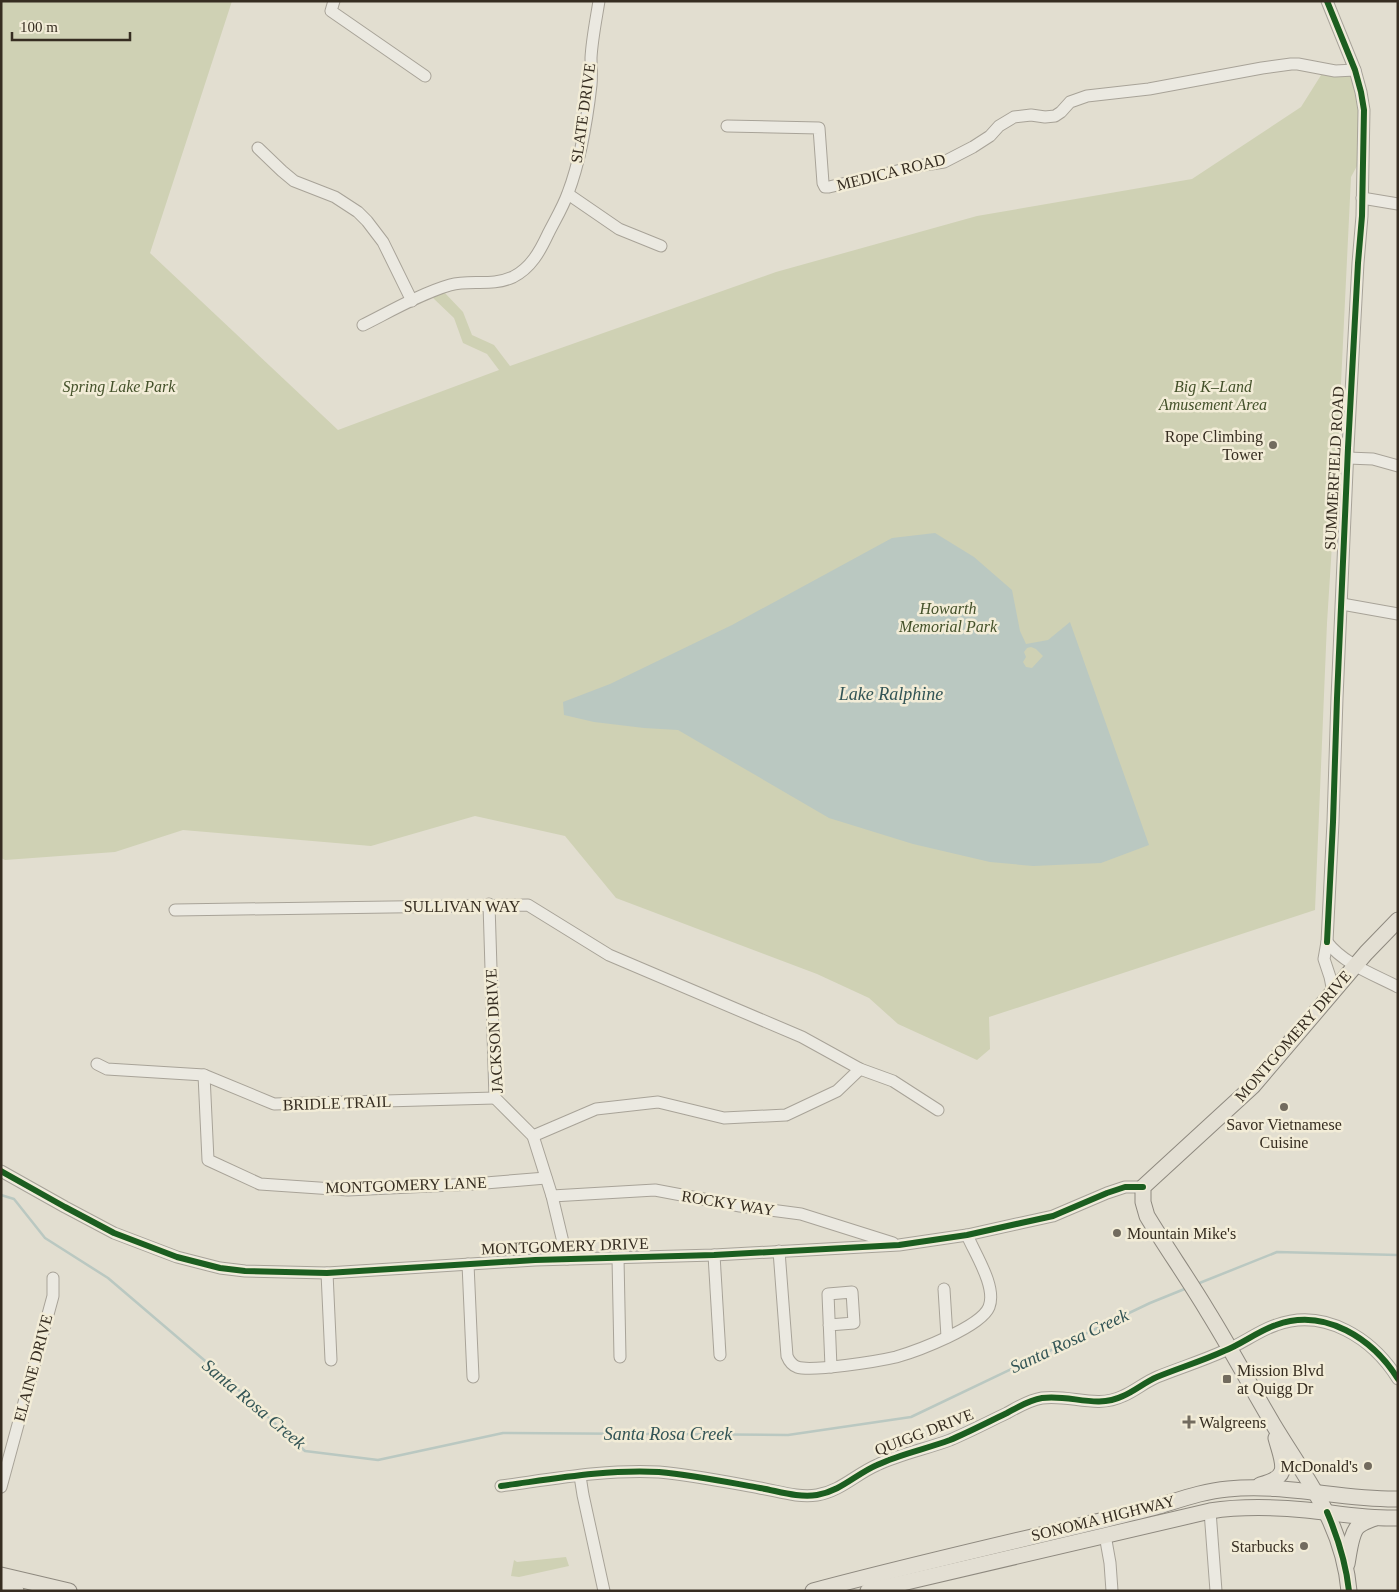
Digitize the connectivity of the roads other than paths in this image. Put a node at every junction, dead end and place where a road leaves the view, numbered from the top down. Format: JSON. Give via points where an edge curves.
{"nodes":[{"id":1,"x":599,"y":1,"type":"edge"},
{"id":2,"x":1330,"y":2,"type":"edge"},
{"id":3,"x":332,"y":6,"type":"edge"},
{"id":4,"x":1355,"y":70,"type":"junction"},
{"id":5,"x":425,"y":76,"type":"dead end"},
{"id":6,"x":727,"y":126,"type":"dead end"},
{"id":7,"x":258,"y":148,"type":"dead end"},
{"id":8,"x":568,"y":194,"type":"junction"},
{"id":9,"x":1362,"y":198,"type":"junction"},
{"id":10,"x":1398,"y":204,"type":"edge"},
{"id":11,"x":661,"y":246,"type":"dead end"},
{"id":12,"x":412,"y":301,"type":"junction"},
{"id":13,"x":363,"y":326,"type":"dead end"},
{"id":14,"x":1348,"y":458,"type":"junction"},
{"id":15,"x":1398,"y":466,"type":"edge"},
{"id":16,"x":1342,"y":604,"type":"junction"},
{"id":17,"x":1398,"y":614,"type":"edge"},
{"id":18,"x":489,"y":904,"type":"junction"},
{"id":19,"x":175,"y":910,"type":"dead end"},
{"id":20,"x":1398,"y":920,"type":"edge"},
{"id":21,"x":1327,"y":942,"type":"junction"},
{"id":22,"x":1356,"y":966,"type":"junction"},
{"id":23,"x":1398,"y":987,"type":"edge"},
{"id":24,"x":1333,"y":992,"type":"junction"},
{"id":25,"x":97,"y":1064,"type":"dead end"},
{"id":26,"x":860,"y":1069,"type":"junction"},
{"id":27,"x":204,"y":1075,"type":"junction"},
{"id":28,"x":495,"y":1098,"type":"junction"},
{"id":29,"x":938,"y":1110,"type":"dead end"},
{"id":30,"x":533,"y":1136,"type":"junction"},
{"id":31,"x":1,"y":1171,"type":"edge"},
{"id":32,"x":546,"y":1178,"type":"junction"},
{"id":33,"x":1143,"y":1187,"type":"junction"},
{"id":34,"x":552,"y":1196,"type":"junction"},
{"id":35,"x":967,"y":1235,"type":"junction"},
{"id":36,"x":899,"y":1245,"type":"junction"},
{"id":37,"x":779,"y":1252,"type":"junction"},
{"id":38,"x":714,"y":1255,"type":"junction"},
{"id":39,"x":618,"y":1258,"type":"junction"},
{"id":40,"x":567,"y":1259,"type":"junction"},
{"id":41,"x":468,"y":1264,"type":"junction"},
{"id":42,"x":327,"y":1273,"type":"junction"},
{"id":43,"x":53,"y":1278,"type":"dead end"},
{"id":44,"x":944,"y":1289,"type":"dead end"},
{"id":45,"x":829,"y":1325,"type":"dead end"},
{"id":46,"x":947,"y":1336,"type":"junction"},
{"id":47,"x":1229,"y":1349,"type":"junction"},
{"id":48,"x":720,"y":1355,"type":"dead end"},
{"id":49,"x":620,"y":1357,"type":"dead end"},
{"id":50,"x":331,"y":1360,"type":"dead end"},
{"id":51,"x":831,"y":1367,"type":"junction"},
{"id":52,"x":473,"y":1377,"type":"dead end"},
{"id":53,"x":1398,"y":1379,"type":"edge"},
{"id":54,"x":1273,"y":1424,"type":"junction"},
{"id":55,"x":580,"y":1476,"type":"junction"},
{"id":56,"x":501,"y":1486,"type":"dead end"},
{"id":57,"x":1,"y":1487,"type":"edge"},
{"id":58,"x":1252,"y":1487,"type":"junction"},
{"id":59,"x":1316,"y":1492,"type":"junction"},
{"id":60,"x":1398,"y":1499,"type":"edge"},
{"id":61,"x":1210,"y":1511,"type":"junction"},
{"id":62,"x":1326,"y":1512,"type":"junction"},
{"id":63,"x":1375,"y":1518,"type":"junction"},
{"id":64,"x":1398,"y":1518,"type":"edge"},
{"id":65,"x":1105,"y":1534,"type":"junction"},
{"id":66,"x":1346,"y":1570,"type":"junction"},
{"id":67,"x":1,"y":1575,"type":"edge"},
{"id":68,"x":901,"y":1580,"type":"edge"},
{"id":69,"x":1215,"y":1585,"type":"edge"},
{"id":70,"x":1,"y":1587,"type":"edge"},
{"id":71,"x":16,"y":1591,"type":"edge"},
{"id":72,"x":69,"y":1591,"type":"edge"},
{"id":73,"x":604,"y":1591,"type":"edge"},
{"id":74,"x":814,"y":1591,"type":"edge"},
{"id":75,"x":868,"y":1591,"type":"edge"},
{"id":76,"x":1112,"y":1591,"type":"edge"},
{"id":77,"x":1348,"y":1591,"type":"edge"}],
"edges":[{"from":1,"to":8,"type":"street","name":"SLATE DRIVE","via":[[585,123]]},
{"from":2,"to":4,"type":"street","name":"SUMMERFIELD ROAD"},
{"from":3,"to":5,"type":"street"},
{"from":4,"to":6,"type":"street","name":"MEDICA ROAD","via":[[1335,71],[1291,64],[1149,89],[1086,96],[1070,102],[1055,116],[1014,117],[973,147],[944,162],[829,187],[825,187],[823,182],[819,128]]},
{"from":4,"to":9,"type":"street","name":"SUMMERFIELD ROAD","via":[[1364,110]]},
{"from":7,"to":12,"type":"street","via":[[294,181],[335,197],[358,212],[383,242]]},
{"from":8,"to":11,"type":"street","via":[[619,229]]},
{"from":8,"to":12,"type":"street","name":"SLATE DRIVE","via":[[543,244],[524,270],[502,281],[449,285]]},
{"from":9,"to":10,"type":"street"},
{"from":9,"to":14,"type":"street","name":"SUMMERFIELD ROAD"},
{"from":12,"to":13,"type":"street","name":"SLATE DRIVE"},
{"from":14,"to":15,"type":"street","via":[[1373,459]]},
{"from":14,"to":16,"type":"street","name":"SUMMERFIELD ROAD"},
{"from":16,"to":17,"type":"street"},
{"from":16,"to":21,"type":"street","name":"SUMMERFIELD ROAD"},
{"from":18,"to":19,"type":"street","name":"SULLIVAN WAY"},
{"from":18,"to":26,"type":"street","name":"SULLIVAN WAY","via":[[528,905],[609,955],[802,1037]]},
{"from":18,"to":28,"type":"street","name":"JACKSON DRIVE"},
{"from":20,"to":22,"type":"main road","name":"MONTGOMERY DRIVE"},
{"from":21,"to":22,"type":"street","via":[[1338,955]]},
{"from":21,"to":24,"type":"street","name":"SUMMERFIELD ROAD","via":[[1324,959]]},
{"from":22,"to":23,"type":"street"},
{"from":22,"to":24,"type":"main road","name":"MONTGOMERY DRIVE"},
{"from":24,"to":33,"type":"main road","name":"MONTGOMERY DRIVE","via":[[1253,1086]]},
{"from":25,"to":27,"type":"street","name":"BRIDLE TRAIL","via":[[107,1069]]},
{"from":26,"to":29,"type":"street","name":"SULLIVAN WAY","via":[[893,1081]]},
{"from":26,"to":30,"type":"street","via":[[837,1091],[786,1115],[724,1118],[658,1102],[596,1109]]},
{"from":27,"to":28,"type":"street","name":"BRIDLE TRAIL","via":[[274,1104]]},
{"from":27,"to":32,"type":"street","name":"MONTGOMERY LANE","via":[[208,1160],[260,1184],[348,1190]]},
{"from":28,"to":30,"type":"street","name":"JACKSON DRIVE"},
{"from":30,"to":32,"type":"street","name":"JACKSON DRIVE"},
{"from":31,"to":42,"type":"street","name":"MONTGOMERY DRIVE","via":[[114,1233],[176,1257],[245,1271]]},
{"from":32,"to":34,"type":"street","name":"JACKSON DRIVE"},
{"from":33,"to":35,"type":"street","name":"MONTGOMERY DRIVE","via":[[1125,1187],[1052,1216]]},
{"from":33,"to":47,"type":"main road","via":[[1147,1216]]},
{"from":34,"to":36,"type":"street","name":"ROCKY WAY","via":[[655,1190],[801,1214]]},
{"from":34,"to":40,"type":"street","name":"JACKSON DRIVE"},
{"from":35,"to":36,"type":"street","name":"MONTGOMERY DRIVE"},
{"from":35,"to":46,"type":"street","via":[[988,1282],[991,1300],[981,1318]]},
{"from":36,"to":37,"type":"street","name":"MONTGOMERY DRIVE"},
{"from":37,"to":38,"type":"street","name":"MONTGOMERY DRIVE"},
{"from":37,"to":51,"type":"street","via":[[787,1356],[795,1366]]},
{"from":38,"to":39,"type":"street","name":"MONTGOMERY DRIVE"},
{"from":38,"to":48,"type":"street"},
{"from":39,"to":40,"type":"street","name":"MONTGOMERY DRIVE"},
{"from":39,"to":49,"type":"street"},
{"from":40,"to":41,"type":"street","name":"MONTGOMERY DRIVE"},
{"from":41,"to":42,"type":"street","name":"MONTGOMERY DRIVE"},
{"from":41,"to":52,"type":"street"},
{"from":42,"to":50,"type":"street"},
{"from":43,"to":57,"type":"street","name":"ELAINE DRIVE","via":[[53,1296]]},
{"from":44,"to":46,"type":"street"},
{"from":45,"to":51,"type":"street"},
{"from":46,"to":51,"type":"street","via":[[896,1357]]},
{"from":47,"to":53,"type":"street","name":"QUIGG DRIVE","via":[[1275,1325],[1318,1321],[1343,1328],[1369,1344]]},
{"from":47,"to":54,"type":"main road"},
{"from":47,"to":55,"type":"street","name":"QUIGG DRIVE","via":[[1156,1378],[1114,1399],[1096,1402],[1052,1397],[1032,1401],[949,1440],[874,1466],[838,1489],[818,1495],[796,1495],[659,1472]]},
{"from":54,"to":58,"type":"main road","via":[[1282,1472],[1275,1481]]},
{"from":54,"to":59,"type":"main road"},
{"from":55,"to":56,"type":"street","name":"QUIGG DRIVE"},
{"from":55,"to":73,"type":"street"},
{"from":58,"to":59,"type":"main road","name":"SONOMA HIGHWAY"},
{"from":58,"to":68,"type":"main road","name":"SONOMA HIGHWAY","via":[[1202,1492]]},
{"from":59,"to":60,"type":"main road","name":"SONOMA HIGHWAY"},
{"from":59,"to":62,"type":"main road"},
{"from":61,"to":62,"type":"main road","name":"SONOMA HIGHWAY","via":[[1262,1507]]},
{"from":61,"to":65,"type":"main road","name":"SONOMA HIGHWAY"},
{"from":61,"to":69,"type":"street"},
{"from":62,"to":63,"type":"main road","name":"SONOMA HIGHWAY"},
{"from":62,"to":66,"type":"main road","via":[[1340,1544]]},
{"from":63,"to":64,"type":"main road","name":"SONOMA HIGHWAY"},
{"from":63,"to":66,"type":"main road","via":[[1356,1528]]},
{"from":65,"to":68,"type":"main road","name":"SONOMA HIGHWAY"},
{"from":65,"to":76,"type":"street"},
{"from":66,"to":77,"type":"main road"},
{"from":67,"to":72,"type":"main road"},
{"from":68,"to":74,"type":"main road","name":"SONOMA HIGHWAY"},
{"from":68,"to":75,"type":"main road","name":"SONOMA HIGHWAY"},
{"from":70,"to":71,"type":"main road"}]}
